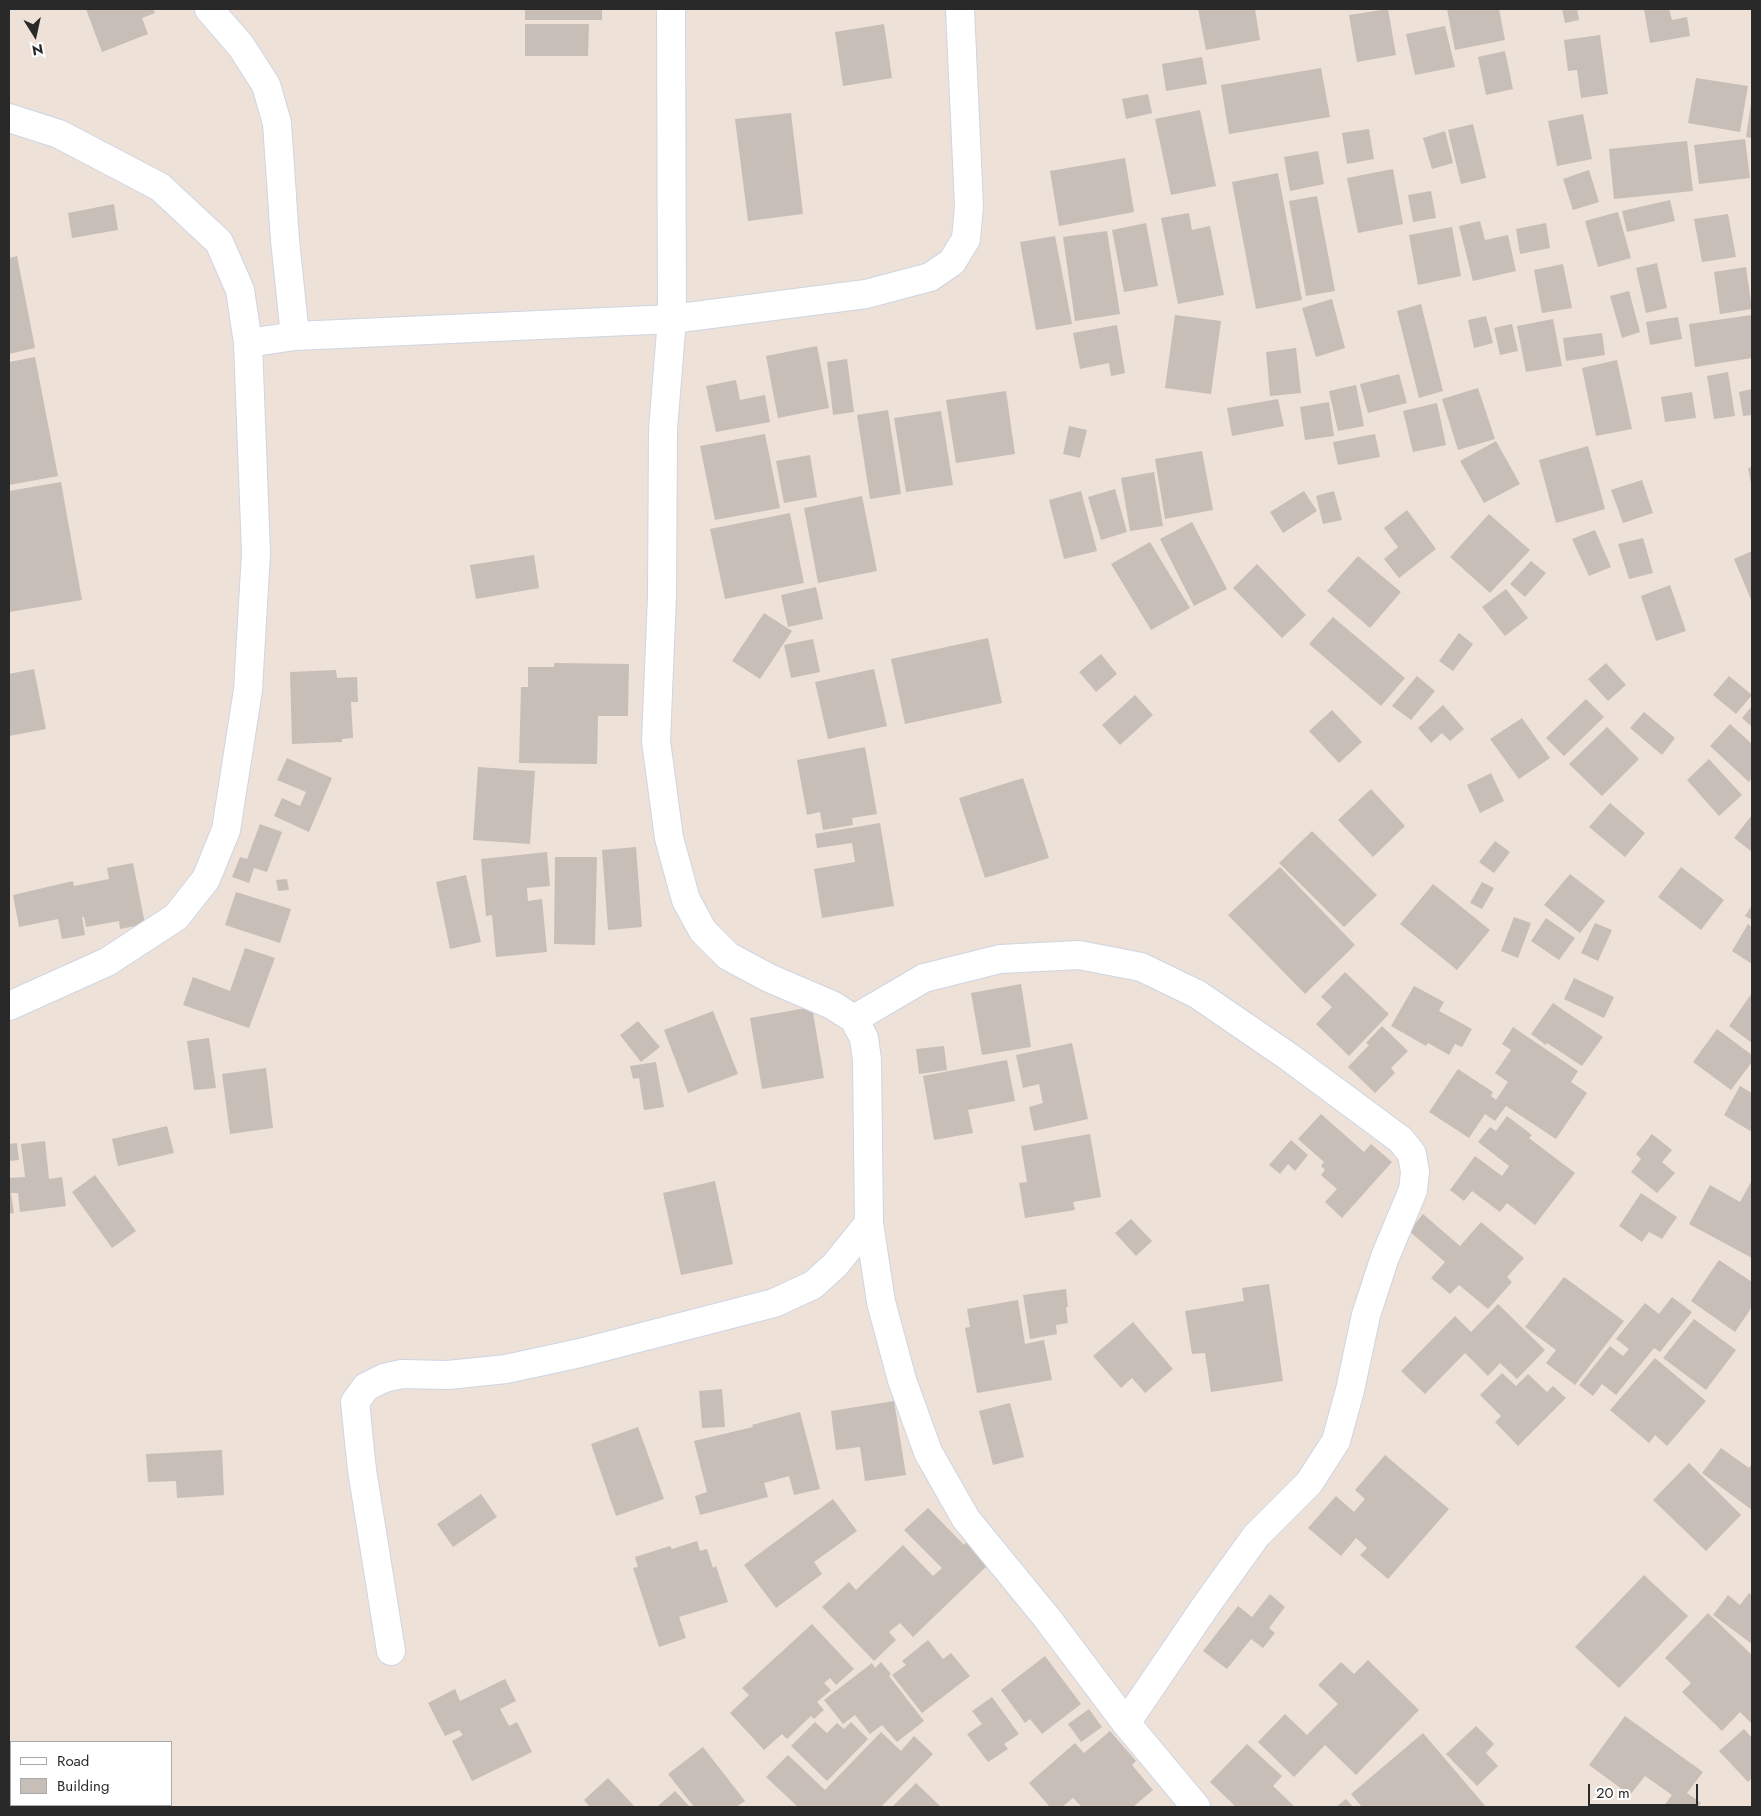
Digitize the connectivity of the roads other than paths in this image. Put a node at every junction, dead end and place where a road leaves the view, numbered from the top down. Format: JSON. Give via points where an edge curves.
{"nodes":[{"id":1,"x":210,"y":9,"type":"edge"},
{"id":2,"x":671,"y":9,"type":"edge"},
{"id":3,"x":960,"y":9,"type":"edge"},
{"id":4,"x":9,"y":118,"type":"edge"},
{"id":5,"x":672,"y":319,"type":"junction"},
{"id":6,"x":295,"y":336,"type":"junction"},
{"id":7,"x":248,"y":343,"type":"junction"},
{"id":8,"x":9,"y":1006,"type":"edge"},
{"id":9,"x":854,"y":1019,"type":"junction"},
{"id":10,"x":869,"y":1223,"type":"junction"},
{"id":11,"x":390,"y":1651,"type":"dead end"},
{"id":12,"x":1126,"y":1723,"type":"junction"},
{"id":13,"x":1196,"y":1807,"type":"edge"}],
"edges":[{"from":1,"to":6,"type":"street","via":[[241,46],[266,85],[277,123]]},
{"from":2,"to":5,"type":"street"},
{"from":3,"to":5,"type":"street","via":[[969,206],[966,239],[952,262],[930,277],[866,294]]},
{"from":4,"to":7,"type":"street","via":[[59,134],[160,187],[219,242],[240,290]]},
{"from":5,"to":6,"type":"street"},
{"from":5,"to":9,"type":"street","via":[[663,430],[662,596],[656,741],[668,838],[686,900],[703,931],[728,956],[832,1005]]},
{"from":6,"to":7,"type":"street"},
{"from":7,"to":8,"type":"street","via":[[256,553],[248,690],[226,830],[206,879],[176,917],[107,962]]},
{"from":9,"to":10,"type":"street","via":[[864,1038],[867,1060]]},
{"from":9,"to":12,"type":"street","via":[[924,978],[1000,959],[1078,955],[1140,967],[1197,994],[1289,1057],[1401,1140],[1412,1154],[1413,1190],[1385,1257],[1366,1315],[1336,1441],[1310,1483],[1256,1536]]},
{"from":10,"to":11,"type":"street","via":[[835,1265],[813,1285],[774,1302],[515,1367],[448,1376],[402,1374],[366,1387],[355,1402]]},
{"from":10,"to":12,"type":"street","via":[[881,1302],[902,1380],[928,1452],[966,1519]]},
{"from":12,"to":13,"type":"street"}]}
